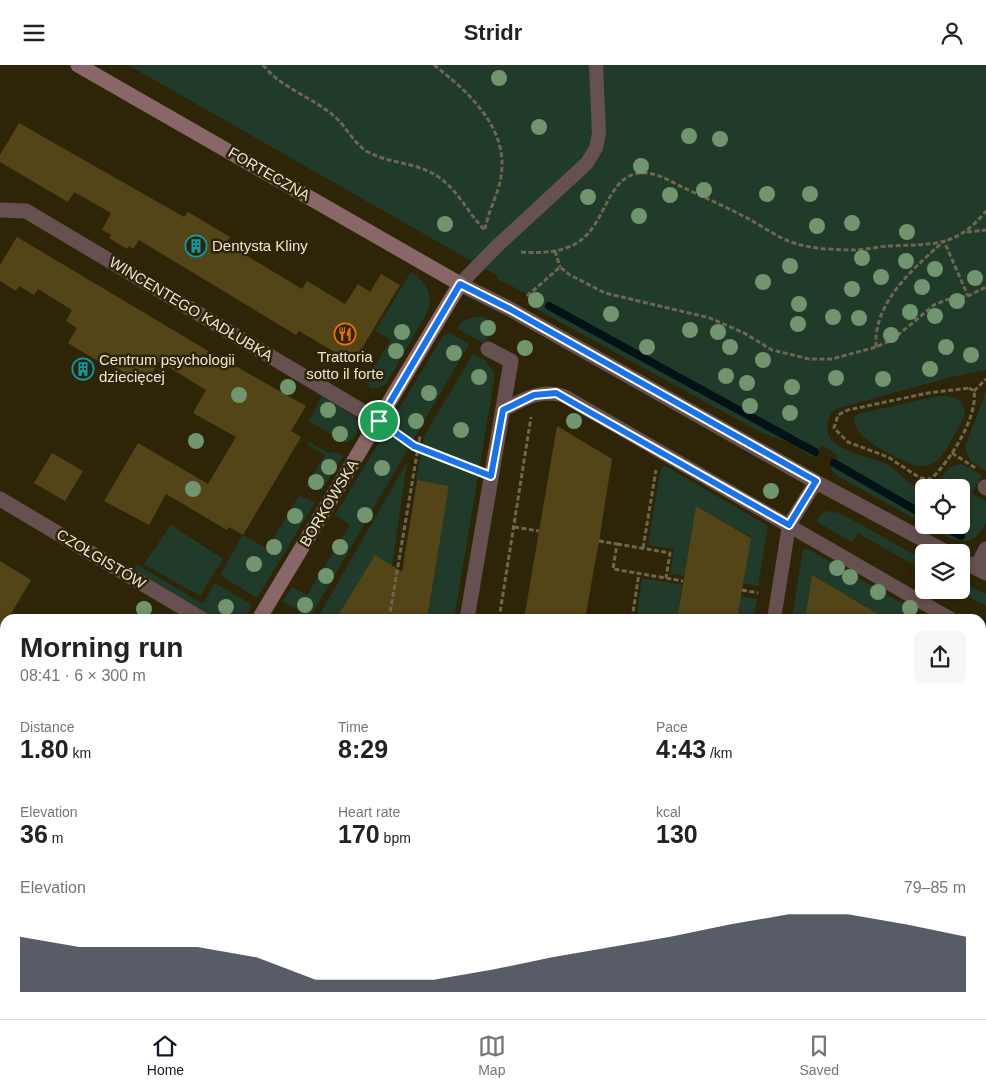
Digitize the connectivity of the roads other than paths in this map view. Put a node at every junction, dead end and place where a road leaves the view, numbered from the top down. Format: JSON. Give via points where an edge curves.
{"nodes":[{"id":1,"x":78,"y":65,"type":"edge"},
{"id":2,"x":596,"y":65,"type":"edge"},
{"id":3,"x":0,"y":210,"type":"edge"},
{"id":4,"x":460,"y":284,"type":"junction"},
{"id":5,"x":488,"y":349,"type":"dead end"},
{"id":6,"x":503,"y":410,"type":"junction"},
{"id":7,"x":379,"y":421,"type":"junction"},
{"id":8,"x":816,"y":481,"type":"junction"},
{"id":9,"x":0,"y":499,"type":"edge"},
{"id":10,"x":789,"y":525,"type":"junction"},
{"id":11,"x":932,"y":544,"type":"edge"},
{"id":12,"x":986,"y":549,"type":"edge"},
{"id":13,"x":970,"y":565,"type":"edge"},
{"id":14,"x":981,"y":571,"type":"edge"},
{"id":15,"x":194,"y":614,"type":"edge"},
{"id":16,"x":262,"y":614,"type":"edge"},
{"id":17,"x":467,"y":614,"type":"edge"},
{"id":18,"x":775,"y":614,"type":"edge"},
{"id":19,"x":942,"y":614,"type":"edge"}],
"edges":[{"from":1,"to":4,"type":"street","name":"FORTECZNA"},
{"from":2,"to":4,"type":"lane","via":[[600,133],[587,163]]},
{"from":3,"to":7,"type":"street","name":"WINCENTEGO KADŁUBKA","via":[[26,211]]},
{"from":4,"to":7,"type":"street","name":"BORKOWSKA"},
{"from":4,"to":8,"type":"street"},
{"from":5,"to":6,"type":"street","via":[[511,361]]},
{"from":6,"to":10,"type":"lane","via":[[534,395],[556,393],[564,396]]},
{"from":6,"to":17,"type":"street"},
{"from":7,"to":16,"type":"street","name":"BORKOWSKA"},
{"from":8,"to":10,"type":"lane"},
{"from":8,"to":11,"type":"street"},
{"from":9,"to":15,"type":"street","name":"CZOŁGISTÓW"},
{"from":10,"to":18,"type":"lane"},
{"from":10,"to":19,"type":"lane"},
{"from":12,"to":14,"type":"street"},
{"from":13,"to":14,"type":"street"}]}
